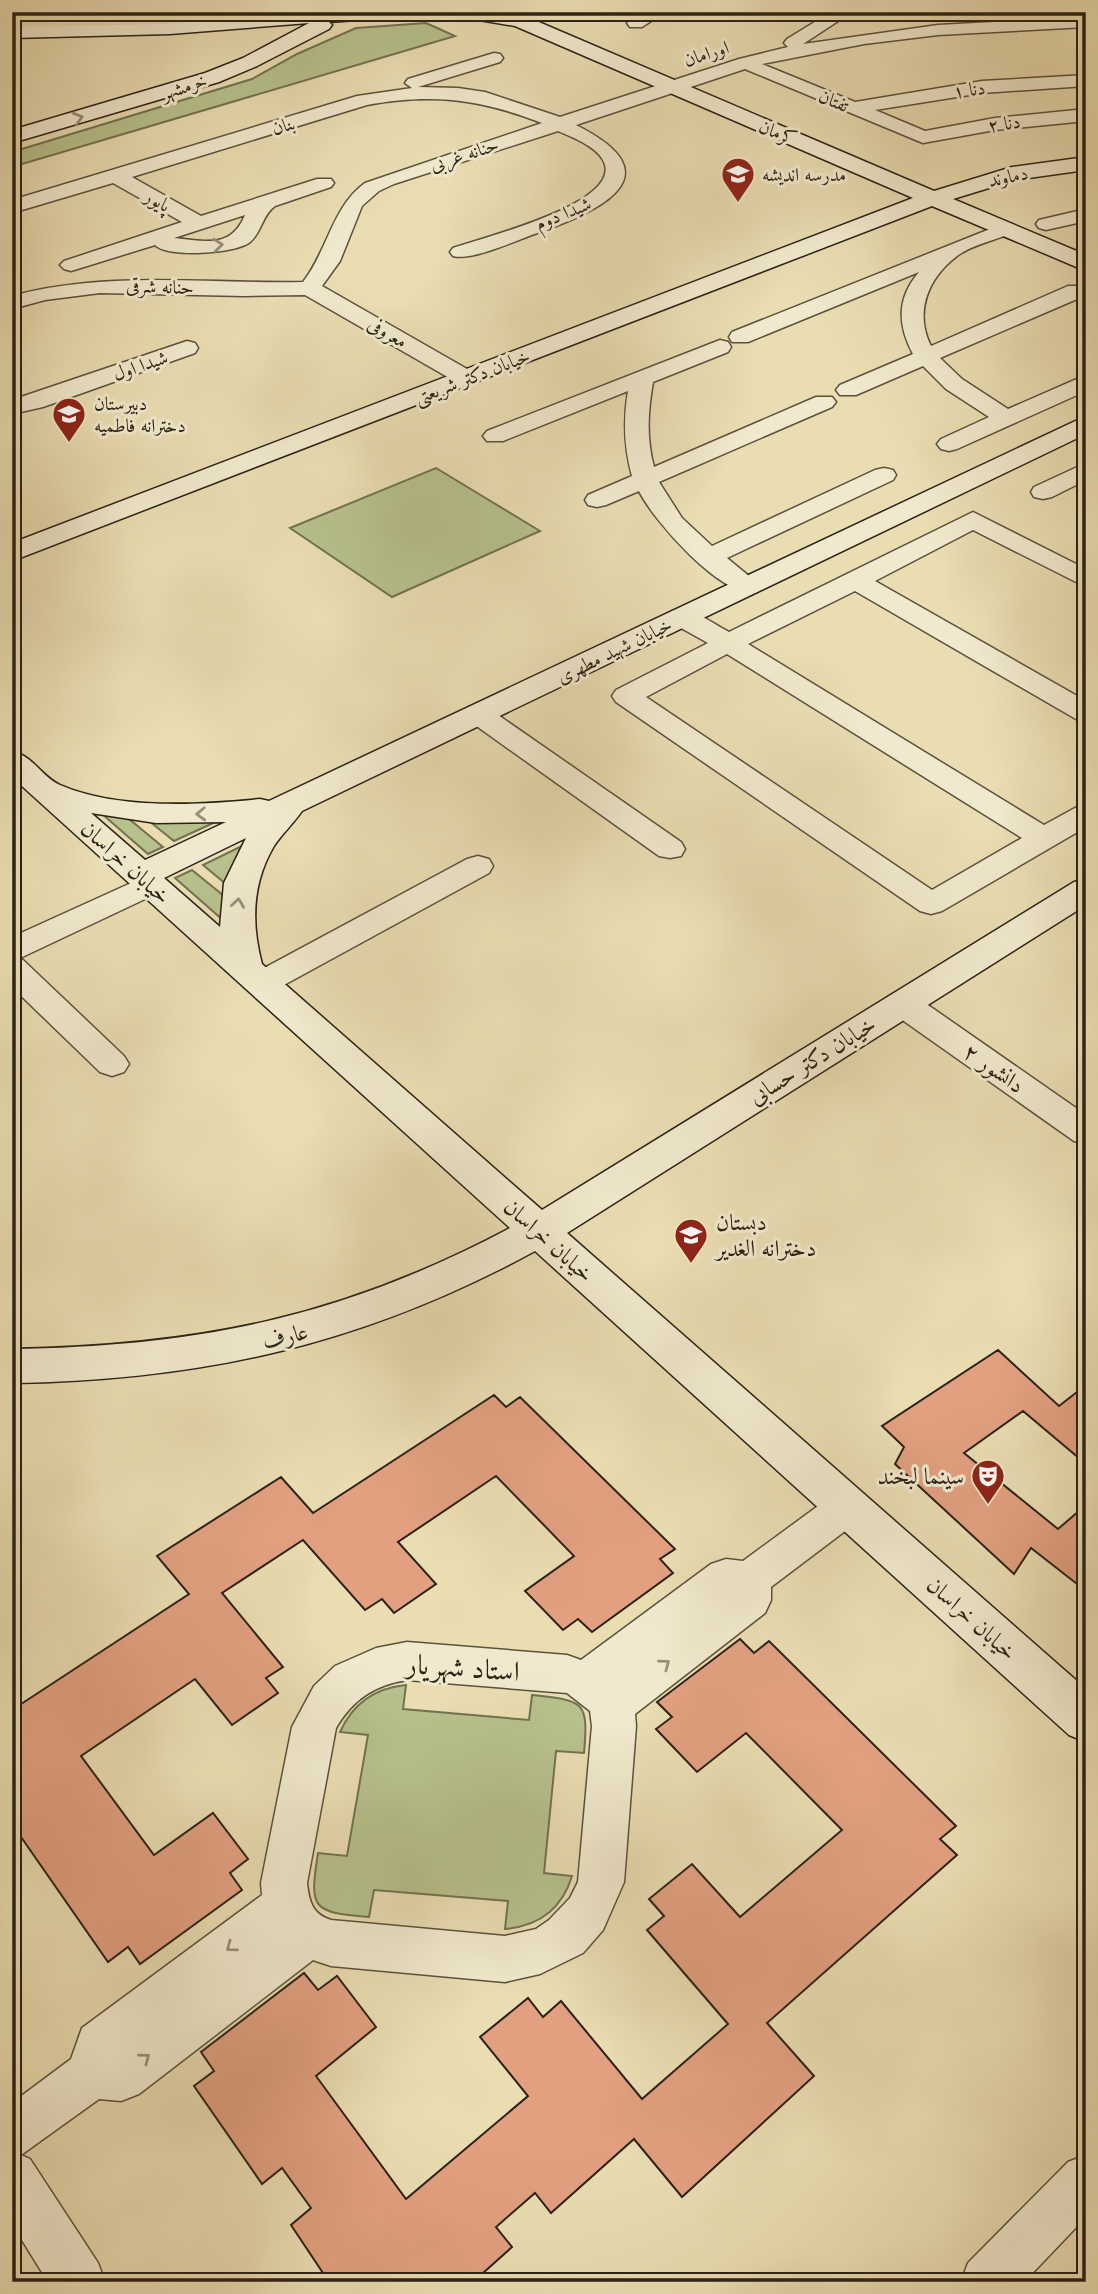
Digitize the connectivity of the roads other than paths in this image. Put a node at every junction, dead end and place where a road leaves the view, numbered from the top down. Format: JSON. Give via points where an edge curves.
{"nodes":[{"id":1,"x":248,"y":12,"type":"edge"},
{"id":2,"x":385,"y":12,"type":"edge"},
{"id":3,"x":467,"y":12,"type":"edge"},
{"id":4,"x":657,"y":12,"type":"edge"},
{"id":5,"x":349,"y":15,"type":"junction"},
{"id":6,"x":520,"y":16,"type":"edge"},
{"id":7,"x":837,"y":16,"type":"edge"},
{"id":8,"x":12,"y":21,"type":"edge"},
{"id":9,"x":1086,"y":22,"type":"edge"},
{"id":10,"x":636,"y":23,"type":"dead end"},
{"id":11,"x":170,"y":28,"type":"junction"},
{"id":12,"x":12,"y":32,"type":"edge"},
{"id":13,"x":869,"y":38,"type":"junction"},
{"id":14,"x":768,"y":56,"type":"junction"},
{"id":15,"x":494,"y":58,"type":"dead end"},
{"id":16,"x":745,"y":63,"type":"junction"},
{"id":17,"x":451,"y":72,"type":"junction"},
{"id":18,"x":1086,"y":80,"type":"edge"},
{"id":19,"x":673,"y":86,"type":"junction"},
{"id":20,"x":117,"y":88,"type":"junction"},
{"id":21,"x":364,"y":100,"type":"junction"},
{"id":22,"x":135,"y":101,"type":"junction"},
{"id":23,"x":854,"y":108,"type":"junction"},
{"id":24,"x":528,"y":111,"type":"junction"},
{"id":25,"x":1086,"y":115,"type":"edge"},
{"id":26,"x":12,"y":118,"type":"edge"},
{"id":27,"x":556,"y":124,"type":"junction"},
{"id":28,"x":12,"y":137,"type":"edge"},
{"id":29,"x":923,"y":137,"type":"joint"},
{"id":30,"x":1086,"y":163,"type":"edge"},
{"id":31,"x":117,"y":176,"type":"junction"},
{"id":32,"x":324,"y":183,"type":"dead end"},
{"id":33,"x":932,"y":198,"type":"junction"},
{"id":34,"x":12,"y":207,"type":"edge"},
{"id":35,"x":261,"y":208,"type":"junction"},
{"id":36,"x":1086,"y":215,"type":"edge"},
{"id":37,"x":200,"y":224,"type":"junction"},
{"id":38,"x":1046,"y":224,"type":"dead end"},
{"id":39,"x":1005,"y":229,"type":"junction"},
{"id":40,"x":168,"y":239,"type":"junction"},
{"id":41,"x":460,"y":252,"type":"dead end"},
{"id":42,"x":949,"y":252,"type":"junction"},
{"id":43,"x":1086,"y":264,"type":"edge"},
{"id":44,"x":71,"y":265,"type":"dead end"},
{"id":45,"x":872,"y":283,"type":"junction"},
{"id":46,"x":309,"y":288,"type":"junction"},
{"id":47,"x":916,"y":291,"type":"junction"},
{"id":48,"x":1076,"y":291,"type":"dead end"},
{"id":49,"x":12,"y":303,"type":"edge"},
{"id":50,"x":187,"y":348,"type":"dead end"},
{"id":51,"x":927,"y":356,"type":"junction"},
{"id":52,"x":466,"y":378,"type":"junction"},
{"id":53,"x":642,"y":378,"type":"junction"},
{"id":54,"x":1086,"y":382,"type":"edge"},
{"id":55,"x":848,"y":390,"type":"dead end"},
{"id":56,"x":591,"y":399,"type":"junction"},
{"id":57,"x":824,"y":402,"type":"dead end"},
{"id":58,"x":636,"y":406,"type":"junction"},
{"id":59,"x":12,"y":407,"type":"edge"},
{"id":60,"x":1007,"y":418,"type":"junction"},
{"id":61,"x":1086,"y":424,"type":"edge"},
{"id":62,"x":495,"y":436,"type":"dead end"},
{"id":63,"x":949,"y":444,"type":"dead end"},
{"id":64,"x":1086,"y":470,"type":"edge"},
{"id":65,"x":884,"y":475,"type":"dead end"},
{"id":66,"x":644,"y":479,"type":"junction"},
{"id":67,"x":1042,"y":492,"type":"dead end"},
{"id":68,"x":597,"y":500,"type":"dead end"},
{"id":69,"x":12,"y":553,"type":"edge"},
{"id":70,"x":708,"y":557,"type":"junction"},
{"id":71,"x":1086,"y":579,"type":"edge"},
{"id":72,"x":856,"y":582,"type":"junction"},
{"id":73,"x":748,"y":586,"type":"junction"},
{"id":74,"x":681,"y":617,"type":"junction"},
{"id":75,"x":728,"y":643,"type":"junction"},
{"id":76,"x":1086,"y":713,"type":"edge"},
{"id":77,"x":478,"y":714,"type":"junction"},
{"id":78,"x":12,"y":760,"type":"edge"},
{"id":79,"x":46,"y":790,"type":"junction"},
{"id":80,"x":293,"y":803,"type":"junction"},
{"id":81,"x":1086,"y":814,"type":"edge"},
{"id":82,"x":1045,"y":839,"type":"junction"},
{"id":83,"x":670,"y":849,"type":"dead end"},
{"id":84,"x":478,"y":866,"type":"dead end"},
{"id":85,"x":147,"y":880,"type":"junction"},
{"id":86,"x":1086,"y":890,"type":"edge"},
{"id":87,"x":12,"y":950,"type":"edge"},
{"id":88,"x":12,"y":968,"type":"edge"},
{"id":89,"x":254,"y":976,"type":"junction"},
{"id":90,"x":903,"y":1004,"type":"junction"},
{"id":91,"x":112,"y":1064,"type":"dead end"},
{"id":92,"x":1077,"y":1115,"type":"edge"},
{"id":93,"x":539,"y":1231,"type":"junction"},
{"id":94,"x":12,"y":1366,"type":"edge"},
{"id":95,"x":847,"y":1507,"type":"junction"},
{"id":96,"x":599,"y":1693,"type":"junction"},
{"id":97,"x":1086,"y":1720,"type":"edge"},
{"id":98,"x":297,"y":1921,"type":"junction"},
{"id":99,"x":12,"y":2134,"type":"edge"},
{"id":100,"x":12,"y":2177,"type":"edge"},
{"id":101,"x":1086,"y":2180,"type":"edge"},
{"id":102,"x":79,"y":2282,"type":"edge"},
{"id":103,"x":987,"y":2282,"type":"edge"}],
"edges":[{"from":1,"to":8,"type":"highway"},
{"from":2,"to":5,"type":"street"},
{"from":3,"to":6,"type":"street","name":"کرمان"},
{"from":4,"to":10,"type":"street"},
{"from":5,"to":11,"type":"street"},
{"from":5,"to":22,"type":"street","name":"خرمشهر","via":[[301,33],[243,66]]},
{"from":6,"to":19,"type":"street","name":"کرمان"},
{"from":7,"to":13,"type":"street","via":[[831,26],[838,32]]},
{"from":7,"to":14,"type":"street"},
{"from":9,"to":13,"type":"street","name":"اورامان","via":[[977,26]]},
{"from":11,"to":12,"type":"street"},
{"from":11,"to":20,"type":"street","name":"خرمشهر","via":[[196,34],[205,51],[173,73]]},
{"from":13,"to":14,"type":"street","name":"اورامان"},
{"from":14,"to":16,"type":"street","name":"اورامان"},
{"from":15,"to":17,"type":"street"},
{"from":16,"to":19,"type":"street","name":"اورامان"},
{"from":16,"to":23,"type":"street","name":"تفتان"},
{"from":17,"to":21,"type":"street"},
{"from":17,"to":24,"type":"street"},
{"from":18,"to":23,"type":"street","name":"دنا ۱","via":[[970,88]]},
{"from":19,"to":27,"type":"street","name":"حنانه غربی"},
{"from":19,"to":33,"type":"street","name":"کرمان"},
{"from":20,"to":22,"type":"street"},
{"from":20,"to":26,"type":"street","name":"خرمشهر"},
{"from":21,"to":24,"type":"street","name":"بنان","via":[[450,93]]},
{"from":21,"to":31,"type":"street","name":"بنان"},
{"from":28,"to":22,"type":"street","name":"خرمشهر","one_way":true},
{"from":23,"to":29,"type":"street","name":"تفتان"},
{"from":24,"to":27,"type":"street","name":"بنان"},
{"from":25,"to":29,"type":"street","name":"دنا ۲"},
{"from":27,"to":41,"type":"street","name":"شیدا دوم","via":[[610,155],[616,175],[609,189],[583,208]]},
{"from":27,"to":46,"type":"street","name":"حنانه غربی","via":[[363,192],[349,207],[329,261]]},
{"from":30,"to":33,"type":"street","name":"دماوند","via":[[1012,174]]},
{"from":31,"to":34,"type":"street","name":"بنان"},
{"from":31,"to":37,"type":"street","name":"پایور"},
{"from":32,"to":35,"type":"street"},
{"from":33,"to":39,"type":"street","name":"کرمان"},
{"from":33,"to":52,"type":"street","name":"خیابان دکتر شریعتی"},
{"from":35,"to":37,"type":"street"},
{"from":40,"to":35,"type":"street","one_way":true,"via":[[211,246],[233,243],[247,234]]},
{"from":36,"to":38,"type":"street"},
{"from":37,"to":40,"type":"street"},
{"from":39,"to":42,"type":"street"},
{"from":39,"to":43,"type":"street","name":"کرمان"},
{"from":40,"to":44,"type":"street"},
{"from":42,"to":45,"type":"street"},
{"from":42,"to":47,"type":"street"},
{"from":45,"to":47,"type":"street"},
{"from":45,"to":53,"type":"street"},
{"from":46,"to":49,"type":"street","name":"حنانه شرقی","via":[[101,285],[61,289]]},
{"from":46,"to":52,"type":"street","name":"معروفی"},
{"from":47,"to":51,"type":"street","via":[[914,329]]},
{"from":48,"to":51,"type":"street"},
{"from":50,"to":59,"type":"street","name":"شیدا اول"},
{"from":51,"to":55,"type":"street"},
{"from":51,"to":60,"type":"street","via":[[967,394]]},
{"from":52,"to":69,"type":"street","name":"خیابان دکتر شریعتی"},
{"from":53,"to":56,"type":"street"},
{"from":53,"to":58,"type":"street"},
{"from":54,"to":60,"type":"street"},
{"from":56,"to":58,"type":"street"},
{"from":56,"to":62,"type":"street"},
{"from":57,"to":66,"type":"street"},
{"from":58,"to":66,"type":"street"},
{"from":60,"to":63,"type":"street"},
{"from":61,"to":73,"type":"street","name":"خیابان شهید مطهری"},
{"from":64,"to":67,"type":"street"},
{"from":65,"to":70,"type":"street"},
{"from":66,"to":68,"type":"street"},
{"from":66,"to":70,"type":"street","via":[[666,518]]},
{"from":70,"to":73,"type":"street"},
{"from":71,"to":72,"type":"street","via":[[973,520]]},
{"from":72,"to":75,"type":"street"},
{"from":72,"to":76,"type":"street"},
{"from":73,"to":74,"type":"street","name":"خیابان شهید مطهری"},
{"from":74,"to":75,"type":"street"},
{"from":74,"to":77,"type":"street","name":"خیابان شهید مطهری"},
{"from":75,"to":82,"type":"street"},
{"from":75,"to":82,"type":"street","via":[[626,696],[931,904]]},
{"from":77,"to":80,"type":"street","name":"خیابان شهید مطهری"},
{"from":77,"to":83,"type":"street"},
{"from":78,"to":79,"type":"street","name":"خیابان خراسان"},
{"from":80,"to":79,"type":"street","one_way":true,"via":[[228,813],[163,814],[113,808]]},
{"from":79,"to":85,"type":"street","name":"خیابان خراسان"},
{"from":80,"to":85,"type":"street","name":"خیابان شهید مطهری"},
{"from":89,"to":80,"type":"street","one_way":true,"via":[[240,952],[236,916],[242,881],[261,840]]},
{"from":81,"to":82,"type":"street"},
{"from":84,"to":89,"type":"street"},
{"from":85,"to":87,"type":"street"},
{"from":85,"to":89,"type":"street","name":"خیابان خراسان"},
{"from":86,"to":90,"type":"street","name":"خیابان دکتر حسابی"},
{"from":88,"to":91,"type":"street"},
{"from":89,"to":93,"type":"street","name":"خیابان خراسان"},
{"from":90,"to":92,"type":"street","name":"دانشور ۲"},
{"from":90,"to":93,"type":"street","name":"خیابان دکتر حسابی"},
{"from":93,"to":94,"type":"street","name":"عارف","via":[[433,1286],[314,1329],[185,1356],[119,1364]]},
{"from":93,"to":95,"type":"street","name":"خیابان خراسان"},
{"from":95,"to":96,"type":"street","via":[[750,1579],[750,1600]]},
{"from":95,"to":97,"type":"street","name":"خیابان خراسان"},
{"from":96,"to":98,"type":"street","name":"استاد شهریار","via":[[567,1674],[407,1661],[367,1669],[349,1679],[322,1709],[314,1727],[284,1884]]},
{"from":96,"to":98,"type":"street","via":[[614,1726],[601,1882],[584,1920],[568,1936],[549,1948],[505,1959],[331,1943]]},
{"from":98,"to":99,"type":"street","via":[[99,2045],[92,2074]]},
{"from":100,"to":102,"type":"street"},
{"from":101,"to":103,"type":"street"}]}
